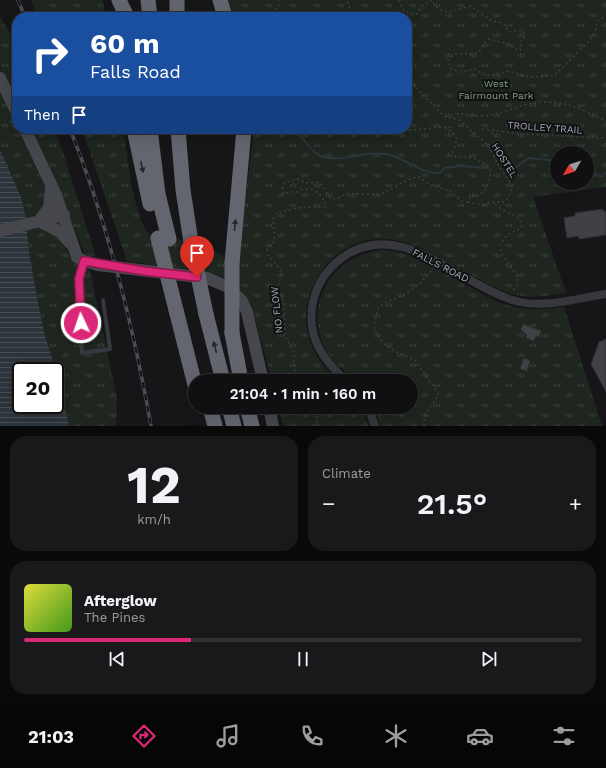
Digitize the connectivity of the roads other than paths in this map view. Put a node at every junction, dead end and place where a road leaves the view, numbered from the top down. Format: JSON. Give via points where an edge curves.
{"nodes":[{"id":1,"x":148,"y":0,"type":"edge"},
{"id":2,"x":172,"y":0,"type":"edge"},
{"id":3,"x":178,"y":0,"type":"edge"},
{"id":4,"x":220,"y":0,"type":"edge"},
{"id":5,"x":149,"y":12,"type":"edge"},
{"id":6,"x":177,"y":12,"type":"edge"},
{"id":7,"x":180,"y":12,"type":"edge"},
{"id":8,"x":224,"y":12,"type":"edge"},
{"id":9,"x":0,"y":78,"type":"edge"},
{"id":10,"x":12,"y":113,"type":"edge"},
{"id":11,"x":22,"y":134,"type":"edge"},
{"id":12,"x":135,"y":134,"type":"edge"},
{"id":13,"x":151,"y":134,"type":"edge"},
{"id":14,"x":160,"y":134,"type":"edge"},
{"id":15,"x":178,"y":134,"type":"edge"},
{"id":16,"x":235,"y":134,"type":"edge"},
{"id":17,"x":243,"y":134,"type":"edge"},
{"id":18,"x":239,"y":178,"type":"junction"},
{"id":19,"x":52,"y":184,"type":"junction"},
{"id":20,"x":64,"y":215,"type":"junction"},
{"id":21,"x":37,"y":222,"type":"junction"},
{"id":22,"x":0,"y":231,"type":"edge"},
{"id":23,"x":164,"y":238,"type":"junction"},
{"id":24,"x":74,"y":249,"type":"junction"},
{"id":25,"x":84,"y":261,"type":"junction"},
{"id":26,"x":606,"y":294,"type":"edge"},
{"id":27,"x":103,"y":300,"type":"dead end"},
{"id":28,"x":181,"y":311,"type":"junction"},
{"id":29,"x":232,"y":333,"type":"junction"},
{"id":30,"x":193,"y":374,"type":"edge"},
{"id":31,"x":202,"y":374,"type":"edge"},
{"id":32,"x":221,"y":374,"type":"edge"},
{"id":33,"x":230,"y":374,"type":"edge"},
{"id":34,"x":240,"y":374,"type":"edge"},
{"id":35,"x":261,"y":374,"type":"edge"},
{"id":36,"x":339,"y":374,"type":"edge"},
{"id":37,"x":202,"y":414,"type":"edge"},
{"id":38,"x":212,"y":414,"type":"edge"},
{"id":39,"x":231,"y":414,"type":"edge"},
{"id":40,"x":249,"y":414,"type":"edge"},
{"id":41,"x":270,"y":414,"type":"edge"},
{"id":42,"x":370,"y":414,"type":"edge"},
{"id":43,"x":205,"y":426,"type":"edge"},
{"id":44,"x":215,"y":426,"type":"edge"},
{"id":45,"x":234,"y":426,"type":"edge"},
{"id":46,"x":252,"y":426,"type":"edge"},
{"id":47,"x":273,"y":426,"type":"edge"},
{"id":48,"x":374,"y":426,"type":"edge"}],
"edges":[{"from":1,"to":5,"type":"highway"},
{"from":2,"to":7,"type":"highway"},
{"from":3,"to":6,"type":"highway","bridge":true},
{"from":4,"to":8,"type":"highway"},
{"from":9,"to":10,"type":"main road"},
{"from":11,"to":19,"type":"main road"},
{"from":12,"to":23,"type":"highway","one_way":true},
{"from":13,"to":23,"type":"highway"},
{"from":14,"to":23,"type":"highway"},
{"from":32,"to":15,"type":"highway","one_way":true,"bridge":true,"via":[[191,242]]},
{"from":16,"to":18,"type":"highway"},
{"from":17,"to":18,"type":"highway"},
{"from":29,"to":18,"type":"highway","one_way":true,"bridge":true,"via":[[232,263]]},
{"from":19,"to":20,"type":"main road"},
{"from":19,"to":21,"type":"main road","via":[[50,204]]},
{"from":20,"to":21,"type":"main road"},
{"from":20,"to":24,"type":"main road"},
{"from":21,"to":22,"type":"main road"},
{"from":21,"to":24,"type":"main road","via":[[60,232]]},
{"from":23,"to":28,"type":"highway"},
{"from":24,"to":25,"type":"main road","via":[[77,257]]},
{"from":25,"to":27,"type":"lane","via":[[79,279],[82,353],[110,349]]},
{"from":25,"to":35,"type":"main road","via":[[207,278],[228,287],[242,301],[247,312]]},
{"from":26,"to":36,"type":"street","name":"FALLS ROAD","via":[[533,304],[491,292],[408,248],[378,244],[350,253],[338,261],[327,272],[314,298],[312,313],[317,344],[323,358]]},
{"from":28,"to":30,"type":"highway"},
{"from":28,"to":31,"type":"highway"},
{"from":29,"to":33,"type":"highway"},
{"from":29,"to":34,"type":"highway"},
{"from":37,"to":43,"type":"highway"},
{"from":38,"to":44,"type":"highway"},
{"from":39,"to":45,"type":"highway"},
{"from":40,"to":46,"type":"highway"},
{"from":41,"to":47,"type":"main road"},
{"from":42,"to":48,"type":"street"}]}
